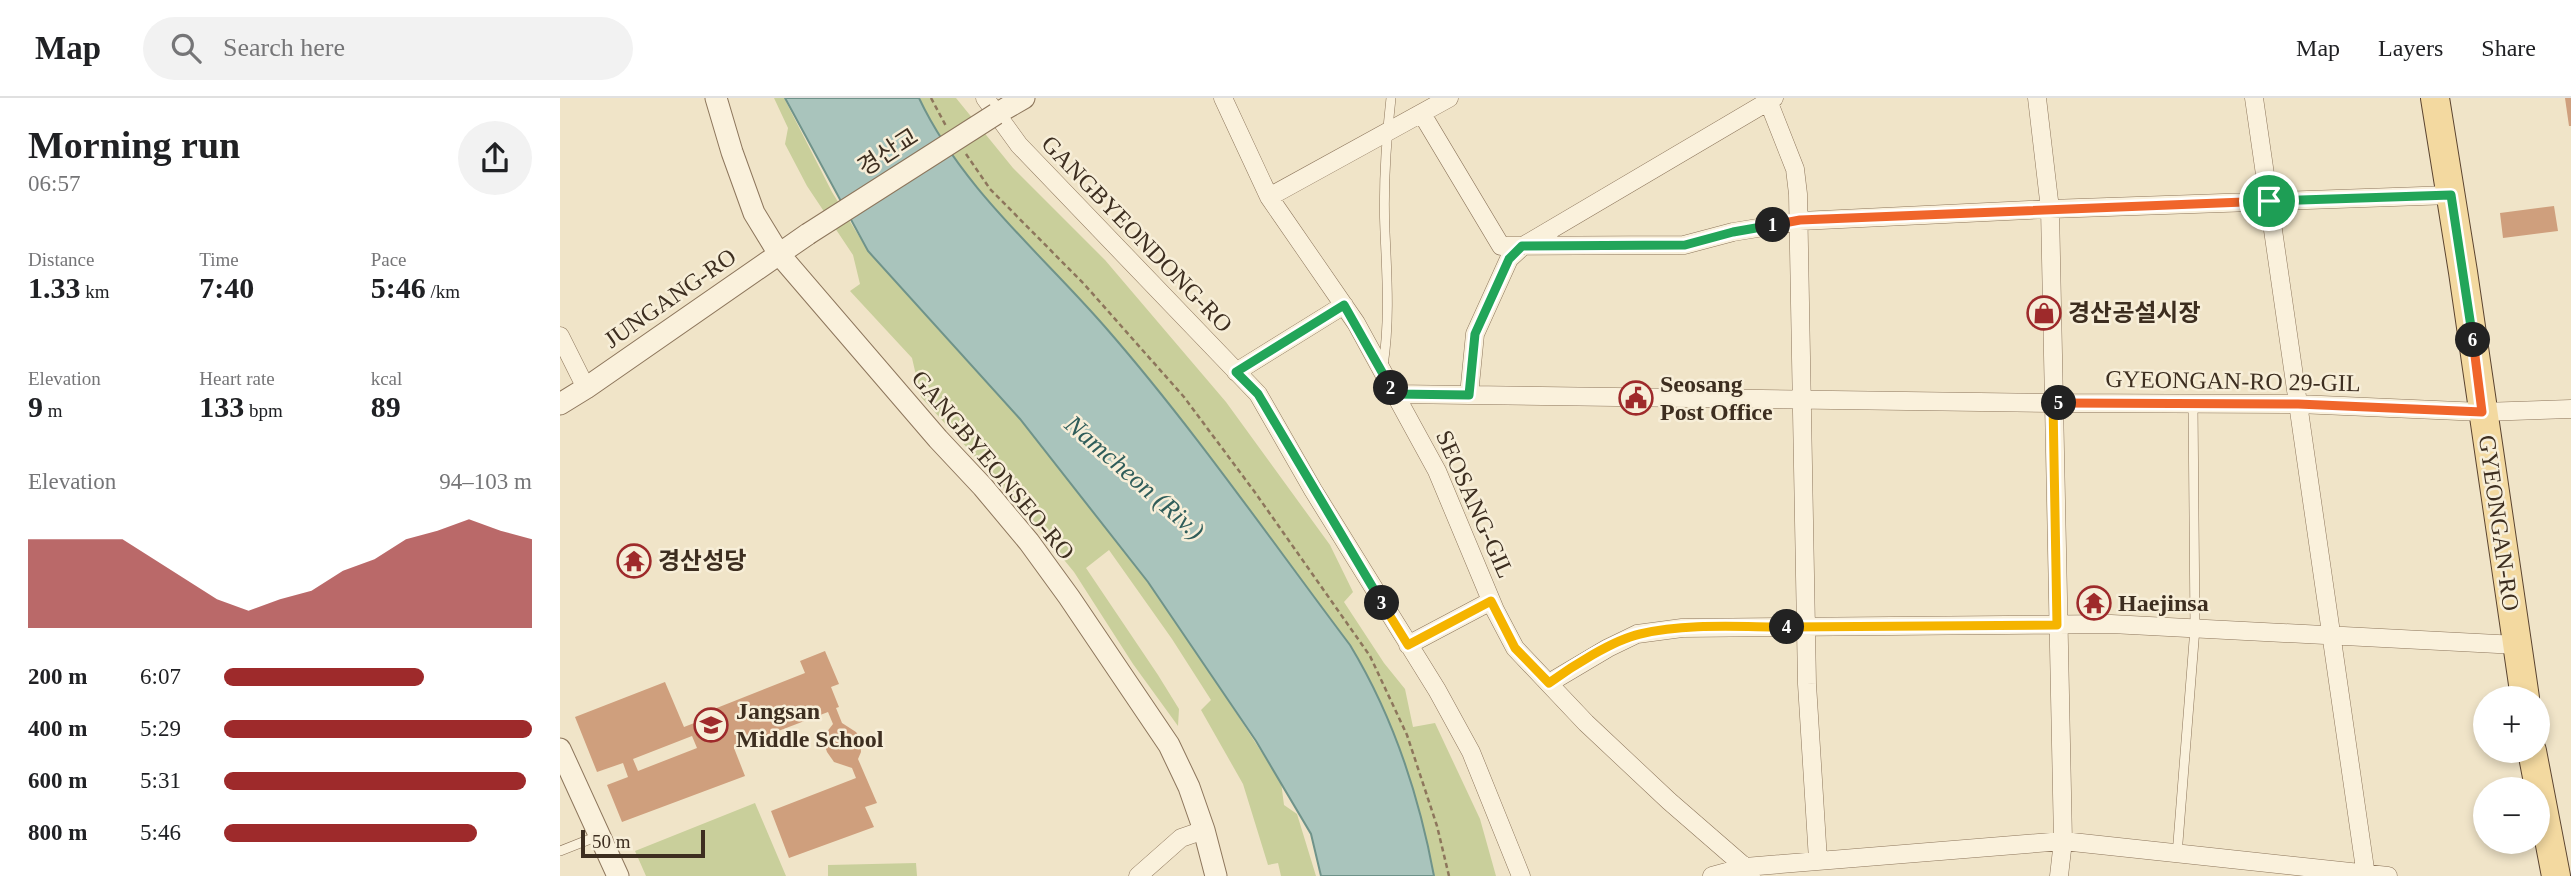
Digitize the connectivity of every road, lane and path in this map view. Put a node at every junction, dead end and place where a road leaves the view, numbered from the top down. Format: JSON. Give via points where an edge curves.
{"nodes":[{"id":1,"x":716,"y":98,"type":"edge"},
{"id":2,"x":931,"y":98,"type":"edge"},
{"id":3,"x":1024,"y":98,"type":"edge"},
{"id":4,"x":1223,"y":98,"type":"edge"},
{"id":5,"x":1391,"y":98,"type":"edge"},
{"id":6,"x":1449,"y":98,"type":"edge"},
{"id":7,"x":2037,"y":98,"type":"edge"},
{"id":8,"x":2255,"y":98,"type":"edge"},
{"id":9,"x":2435,"y":98,"type":"edge"},
{"id":10,"x":1770,"y":99,"type":"edge"},
{"id":11,"x":991,"y":106,"type":"edge"},
{"id":12,"x":1422,"y":114,"type":"junction"},
{"id":13,"x":1387,"y":133,"type":"junction"},
{"id":14,"x":953,"y":135,"type":"dead end"},
{"id":15,"x":960,"y":146,"type":"dead end"},
{"id":16,"x":2451,"y":195,"type":"junction"},
{"id":17,"x":1269,"y":197,"type":"junction"},
{"id":18,"x":2269,"y":201,"type":"junction"},
{"id":19,"x":2050,"y":209,"type":"junction"},
{"id":20,"x":1800,"y":220,"type":"junction"},
{"id":21,"x":808,"y":234,"type":"joint"},
{"id":22,"x":1522,"y":246,"type":"junction"},
{"id":23,"x":779,"y":254,"type":"junction"},
{"id":24,"x":1344,"y":305,"type":"junction"},
{"id":25,"x":560,"y":336,"type":"edge"},
{"id":26,"x":1382,"y":371,"type":"junction"},
{"id":27,"x":1236,"y":372,"type":"junction"},
{"id":28,"x":586,"y":388,"type":"junction"},
{"id":29,"x":1394,"y":394,"type":"junction"},
{"id":30,"x":1469,"y":395,"type":"junction"},
{"id":31,"x":1801,"y":398,"type":"junction"},
{"id":32,"x":2053,"y":403,"type":"junction"},
{"id":33,"x":560,"y":404,"type":"edge"},
{"id":34,"x":2193,"y":404,"type":"junction"},
{"id":35,"x":2298,"y":404,"type":"junction"},
{"id":36,"x":2571,"y":409,"type":"edge"},
{"id":37,"x":2482,"y":412,"type":"junction"},
{"id":38,"x":1491,"y":601,"type":"junction"},
{"id":39,"x":2057,"y":625,"type":"junction"},
{"id":40,"x":1806,"y":627,"type":"junction"},
{"id":41,"x":2195,"y":628,"type":"junction"},
{"id":42,"x":2331,"y":635,"type":"junction"},
{"id":43,"x":1408,"y":645,"type":"junction"},
{"id":44,"x":2517,"y":645,"type":"junction"},
{"id":45,"x":1549,"y":683,"type":"junction"},
{"id":46,"x":2523,"y":686,"type":"edge"},
{"id":47,"x":560,"y":749,"type":"edge"},
{"id":48,"x":2534,"y":763,"type":"edge"},
{"id":49,"x":1204,"y":830,"type":"junction"},
{"id":50,"x":600,"y":836,"type":"junction"},
{"id":51,"x":2063,"y":841,"type":"junction"},
{"id":52,"x":560,"y":852,"type":"edge"},
{"id":53,"x":2177,"y":855,"type":"junction"},
{"id":54,"x":1818,"y":860,"type":"junction"},
{"id":55,"x":1748,"y":872,"type":"edge"},
{"id":56,"x":2366,"y":874,"type":"edge"},
{"id":57,"x":2557,"y":875,"type":"edge"},
{"id":58,"x":618,"y":876,"type":"edge"},
{"id":59,"x":1138,"y":876,"type":"edge"},
{"id":60,"x":1216,"y":876,"type":"edge"},
{"id":61,"x":1449,"y":876,"type":"edge"},
{"id":62,"x":1521,"y":876,"type":"edge"},
{"id":63,"x":1712,"y":876,"type":"edge"},
{"id":64,"x":2059,"y":876,"type":"edge"},
{"id":65,"x":2388,"y":876,"type":"edge"}],
"edges":[{"from":1,"to":23,"type":"street","name":"GANGBYEONSEO-RO","via":[[754,212]]},
{"from":2,"to":14,"type":"path"},
{"from":3,"to":11,"type":"street"},
{"from":4,"to":17,"type":"street","name":"SEOSANG-GIL"},
{"from":5,"to":13,"type":"lane"},
{"from":6,"to":12,"type":"street"},
{"from":7,"to":19,"type":"street"},
{"from":8,"to":18,"type":"street"},
{"from":9,"to":16,"type":"main road","name":"GYEONGAN-RO"},
{"from":10,"to":20,"type":"street","via":[[1794,169]]},
{"from":10,"to":22,"type":"street"},
{"from":11,"to":21,"type":"street","name":"경산교","bridge":true},
{"from":11,"to":27,"type":"street","name":"GANGBYEONDONG-RO","via":[[1028,155]]},
{"from":12,"to":13,"type":"street"},
{"from":12,"to":22,"type":"street","via":[[1501,246]]},
{"from":13,"to":17,"type":"street"},
{"from":13,"to":26,"type":"lane","via":[[1387,340]]},
{"from":15,"to":61,"type":"path","via":[[990,189],[1184,397],[1370,656],[1407,735]]},
{"from":16,"to":18,"type":"street"},
{"from":16,"to":37,"type":"main road","name":"GYEONGAN-RO"},
{"from":17,"to":24,"type":"street","name":"SEOSANG-GIL"},
{"from":18,"to":19,"type":"street"},
{"from":18,"to":35,"type":"street"},
{"from":19,"to":20,"type":"street"},
{"from":19,"to":32,"type":"street"},
{"from":20,"to":22,"type":"street","via":[[1685,245]]},
{"from":20,"to":31,"type":"street"},
{"from":21,"to":23,"type":"street","name":"JUNGANG-RO"},
{"from":22,"to":30,"type":"street","via":[[1509,259],[1475,334]]},
{"from":23,"to":28,"type":"street","name":"JUNGANG-RO"},
{"from":23,"to":49,"type":"street","name":"GANGBYEONSEO-RO","via":[[1053,575],[1169,745]]},
{"from":24,"to":26,"type":"street","name":"SEOSANG-GIL"},
{"from":24,"to":27,"type":"street"},
{"from":25,"to":28,"type":"street"},
{"from":26,"to":29,"type":"street","name":"SEOSANG-GIL"},
{"from":27,"to":43,"type":"street","name":"GANGBYEONDONG-RO","via":[[1258,394]]},
{"from":28,"to":33,"type":"street","name":"JUNGANG-RO"},
{"from":29,"to":30,"type":"street","name":"GYEONGAN-RO 29-GIL"},
{"from":29,"to":38,"type":"street","name":"SEOSANG-GIL","via":[[1437,471]]},
{"from":30,"to":31,"type":"street","name":"GYEONGAN-RO 29-GIL"},
{"from":31,"to":32,"type":"street","name":"GYEONGAN-RO 29-GIL"},
{"from":31,"to":40,"type":"street"},
{"from":32,"to":34,"type":"street","name":"GYEONGAN-RO 29-GIL"},
{"from":32,"to":39,"type":"street"},
{"from":34,"to":35,"type":"street","name":"GYEONGAN-RO 29-GIL"},
{"from":34,"to":41,"type":"lane"},
{"from":35,"to":37,"type":"street","name":"GYEONGAN-RO 29-GIL"},
{"from":35,"to":42,"type":"street"},
{"from":36,"to":37,"type":"street","name":"GYEONGAN-RO 29-GIL"},
{"from":37,"to":44,"type":"main road","name":"GYEONGAN-RO"},
{"from":38,"to":43,"type":"street"},
{"from":38,"to":45,"type":"street","name":"SEOSANG-GIL","via":[[1515,648]]},
{"from":39,"to":40,"type":"street"},
{"from":39,"to":41,"type":"street"},
{"from":39,"to":51,"type":"street"},
{"from":40,"to":45,"type":"street","via":[[1682,628],[1637,634]]},
{"from":40,"to":54,"type":"street"},
{"from":41,"to":42,"type":"street"},
{"from":41,"to":53,"type":"lane"},
{"from":42,"to":44,"type":"street"},
{"from":42,"to":56,"type":"street"},
{"from":43,"to":62,"type":"street","name":"GANGBYEONDONG-RO","via":[[1471,752]]},
{"from":44,"to":46,"type":"main road","name":"GYEONGAN-RO"},
{"from":45,"to":55,"type":"street","name":"SEOSANG-GIL","via":[[1669,802]]},
{"from":47,"to":50,"type":"street"},
{"from":48,"to":57,"type":"main road"},
{"from":49,"to":59,"type":"street","via":[[1181,838]]},
{"from":49,"to":60,"type":"street","name":"GANGBYEONSEO-RO"},
{"from":50,"to":52,"type":"lane"},
{"from":50,"to":58,"type":"street"},
{"from":51,"to":53,"type":"street"},
{"from":51,"to":54,"type":"street"},
{"from":51,"to":64,"type":"street"},
{"from":53,"to":56,"type":"street"},
{"from":54,"to":55,"type":"street"},
{"from":55,"to":63,"type":"street"},
{"from":56,"to":65,"type":"street"}]}
